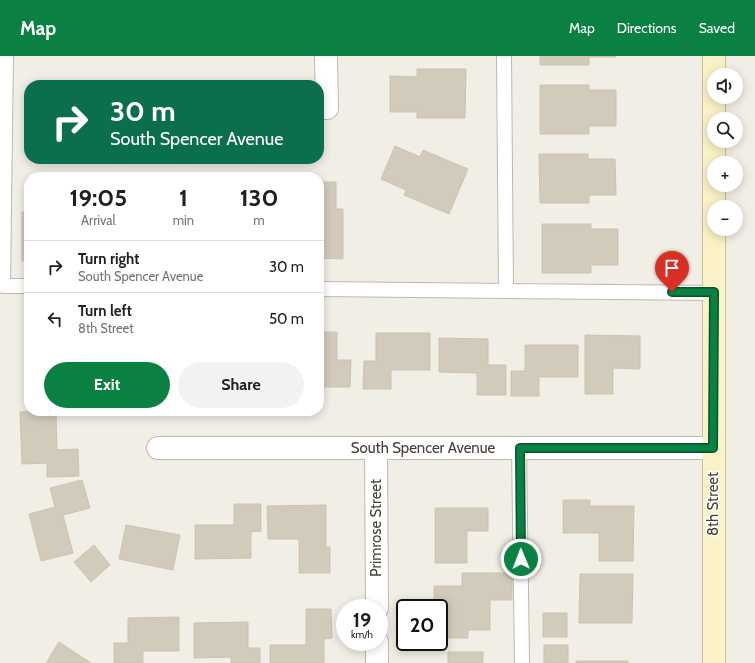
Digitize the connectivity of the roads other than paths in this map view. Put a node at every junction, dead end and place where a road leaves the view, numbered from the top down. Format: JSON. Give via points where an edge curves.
{"nodes":[{"id":1,"x":6,"y":56,"type":"edge"},
{"id":2,"x":326,"y":56,"type":"edge"},
{"id":3,"x":504,"y":56,"type":"edge"},
{"id":4,"x":714,"y":56,"type":"edge"},
{"id":5,"x":324,"y":91,"type":"edge"},
{"id":6,"x":24,"y":286,"type":"edge"},
{"id":7,"x":324,"y":289,"type":"edge"},
{"id":8,"x":506,"y":291,"type":"junction"},
{"id":9,"x":714,"y":292,"type":"junction"},
{"id":10,"x":158,"y":448,"type":"dead end"},
{"id":11,"x":376,"y":448,"type":"junction"},
{"id":12,"x":520,"y":448,"type":"junction"},
{"id":13,"x":713,"y":448,"type":"junction"},
{"id":14,"x":377,"y":599,"type":"edge"},
{"id":15,"x":377,"y":651,"type":"edge"},
{"id":16,"x":377,"y":663,"type":"edge"},
{"id":17,"x":522,"y":663,"type":"edge"},
{"id":18,"x":714,"y":663,"type":"edge"}],
"edges":[{"from":1,"to":6,"type":"lane","via":[[3,286]]},
{"from":2,"to":5,"type":"street"},
{"from":3,"to":8,"type":"lane"},
{"from":4,"to":9,"type":"street","name":"8th Street"},
{"from":7,"to":8,"type":"lane"},
{"from":8,"to":9,"type":"lane"},
{"from":9,"to":13,"type":"street","name":"8th Street"},
{"from":10,"to":11,"type":"street","name":"South Spencer Avenue"},
{"from":11,"to":12,"type":"street","name":"South Spencer Avenue"},
{"from":11,"to":14,"type":"street","name":"Primrose Street"},
{"from":12,"to":13,"type":"street","name":"South Spencer Avenue"},
{"from":12,"to":17,"type":"lane"},
{"from":13,"to":18,"type":"street","name":"8th Street"},
{"from":15,"to":16,"type":"street"}]}
